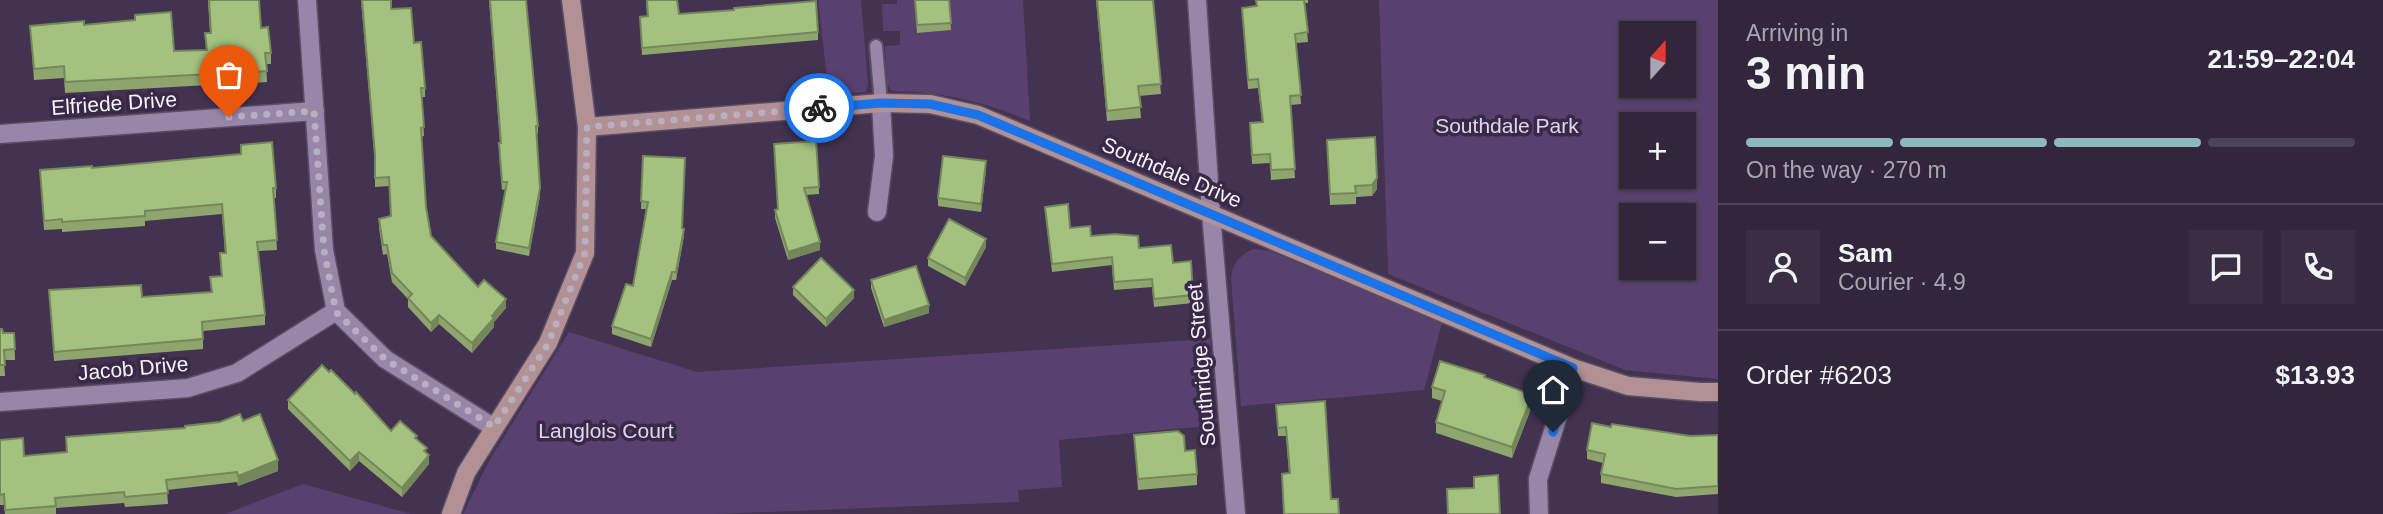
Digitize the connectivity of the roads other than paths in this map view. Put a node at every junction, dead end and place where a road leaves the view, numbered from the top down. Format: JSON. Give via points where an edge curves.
{"nodes":[{"id":1,"x":307,"y":0,"type":"edge"},
{"id":2,"x":571,"y":0,"type":"edge"},
{"id":3,"x":1197,"y":0,"type":"edge"},
{"id":4,"x":876,"y":46,"type":"dead end"},
{"id":5,"x":881,"y":103,"type":"junction"},
{"id":6,"x":314,"y":111,"type":"junction"},
{"id":7,"x":587,"y":127,"type":"junction"},
{"id":8,"x":0,"y":134,"type":"edge"},
{"id":9,"x":877,"y":212,"type":"dead end"},
{"id":10,"x":1211,"y":213,"type":"junction"},
{"id":11,"x":336,"y":312,"type":"junction"},
{"id":12,"x":1573,"y":368,"type":"junction"},
{"id":13,"x":1718,"y":392,"type":"edge"},
{"id":14,"x":0,"y":401,"type":"edge"},
{"id":15,"x":494,"y":427,"type":"junction"},
{"id":16,"x":451,"y":514,"type":"edge"},
{"id":17,"x":1236,"y":514,"type":"edge"},
{"id":18,"x":1539,"y":514,"type":"edge"}],
"edges":[{"from":1,"to":6,"type":"street"},
{"from":2,"to":7,"type":"street"},
{"from":3,"to":10,"type":"street","name":"Southridge Street"},
{"from":4,"to":5,"type":"lane"},
{"from":5,"to":7,"type":"street","name":"Southdale Drive"},
{"from":5,"to":9,"type":"street","via":[[884,156]]},
{"from":5,"to":10,"type":"street","name":"Southdale Drive","via":[[930,104],[978,115]]},
{"from":6,"to":8,"type":"street","name":"Elfriede Drive"},
{"from":6,"to":11,"type":"street","via":[[324,250]]},
{"from":7,"to":15,"type":"street","via":[[585,253],[548,344]]},
{"from":10,"to":12,"type":"street","name":"Southdale Drive"},
{"from":10,"to":17,"type":"street","name":"Southridge Street"},
{"from":11,"to":14,"type":"street","name":"Jacob Drive","via":[[237,373],[188,388]]},
{"from":11,"to":15,"type":"street","via":[[385,359]]},
{"from":12,"to":13,"type":"street","name":"Southdale Drive","via":[[1628,386]]},
{"from":12,"to":18,"type":"street","via":[[1538,479]]},
{"from":15,"to":16,"type":"street","via":[[466,473]]}]}
